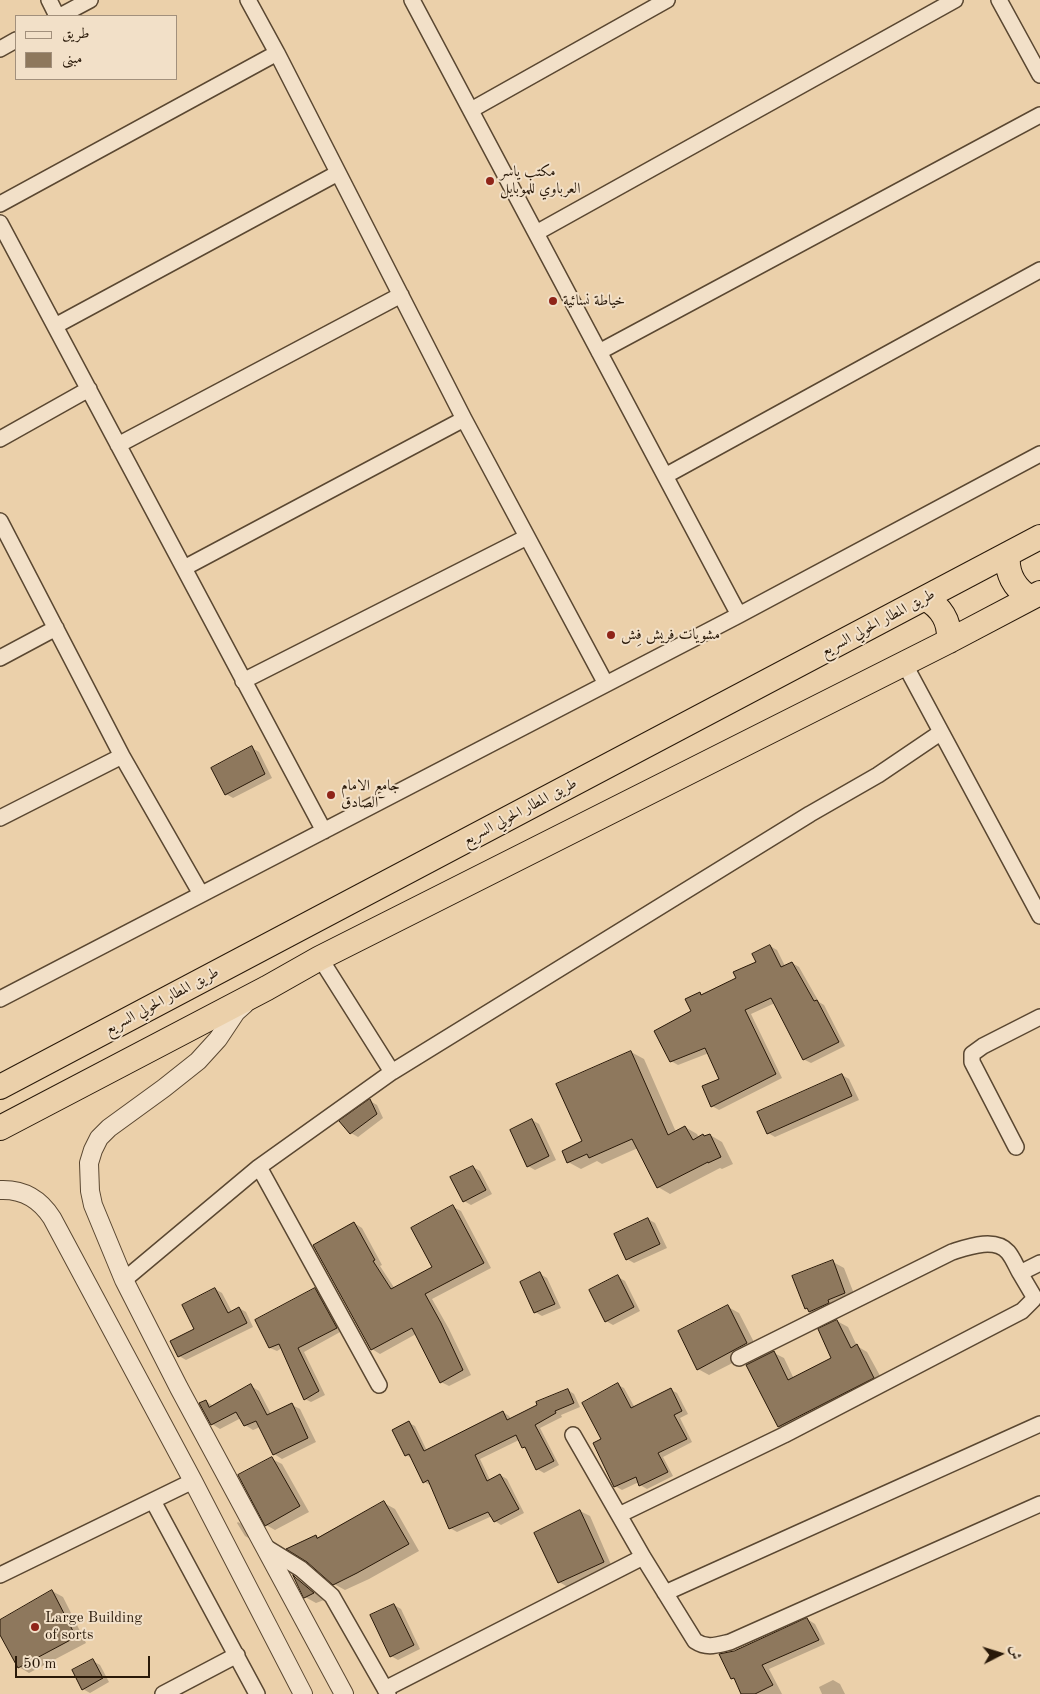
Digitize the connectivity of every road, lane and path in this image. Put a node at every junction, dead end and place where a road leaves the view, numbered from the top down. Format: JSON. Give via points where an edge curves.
{"nodes":[{"id":1,"x":48,"y":0,"type":"edge"},
{"id":2,"x":90,"y":0,"type":"edge"},
{"id":3,"x":248,"y":0,"type":"edge"},
{"id":4,"x":412,"y":0,"type":"edge"},
{"id":5,"x":667,"y":0,"type":"edge"},
{"id":6,"x":956,"y":0,"type":"edge"},
{"id":7,"x":999,"y":0,"type":"edge"},
{"id":8,"x":57,"y":15,"type":"edge"},
{"id":9,"x":60,"y":15,"type":"edge"},
{"id":10,"x":15,"y":41,"type":"edge"},
{"id":11,"x":0,"y":49,"type":"edge"},
{"id":12,"x":277,"y":53,"type":"junction"},
{"id":13,"x":1040,"y":75,"type":"edge"},
{"id":14,"x":470,"y":110,"type":"junction"},
{"id":15,"x":1040,"y":115,"type":"edge"},
{"id":16,"x":338,"y":173,"type":"junction"},
{"id":17,"x":0,"y":204,"type":"edge"},
{"id":18,"x":0,"y":223,"type":"edge"},
{"id":19,"x":536,"y":233,"type":"junction"},
{"id":20,"x":1040,"y":270,"type":"edge"},
{"id":21,"x":401,"y":295,"type":"junction"},
{"id":22,"x":55,"y":326,"type":"junction"},
{"id":23,"x":599,"y":352,"type":"junction"},
{"id":24,"x":89,"y":389,"type":"junction"},
{"id":25,"x":464,"y":419,"type":"junction"},
{"id":26,"x":0,"y":438,"type":"edge"},
{"id":27,"x":118,"y":445,"type":"junction"},
{"id":28,"x":1040,"y":454,"type":"edge"},
{"id":29,"x":665,"y":476,"type":"junction"},
{"id":30,"x":0,"y":521,"type":"edge"},
{"id":31,"x":527,"y":537,"type":"junction"},
{"id":32,"x":1040,"y":537,"type":"edge"},
{"id":33,"x":1008,"y":554,"type":"junction"},
{"id":34,"x":184,"y":568,"type":"junction"},
{"id":35,"x":1035,"y":595,"type":"edge"},
{"id":36,"x":926,"y":598,"type":"junction"},
{"id":37,"x":739,"y":614,"type":"junction"},
{"id":38,"x":56,"y":628,"type":"junction"},
{"id":39,"x":949,"y":641,"type":"junction"},
{"id":40,"x":0,"y":658,"type":"edge"},
{"id":41,"x":904,"y":663,"type":"junction"},
{"id":42,"x":243,"y":681,"type":"junction"},
{"id":43,"x":606,"y":684,"type":"junction"},
{"id":44,"x":940,"y":733,"type":"junction"},
{"id":45,"x":122,"y":756,"type":"junction"},
{"id":46,"x":0,"y":818,"type":"edge"},
{"id":47,"x":324,"y":831,"type":"junction"},
{"id":48,"x":201,"y":894,"type":"junction"},
{"id":49,"x":1040,"y":916,"type":"edge"},
{"id":50,"x":320,"y":958,"type":"junction"},
{"id":51,"x":267,"y":988,"type":"junction"},
{"id":52,"x":0,"y":999,"type":"edge"},
{"id":53,"x":1040,"y":1017,"type":"edge"},
{"id":54,"x":392,"y":1072,"type":"junction"},
{"id":55,"x":0,"y":1086,"type":"edge"},
{"id":56,"x":0,"y":1128,"type":"edge"},
{"id":57,"x":1016,"y":1147,"type":"dead end"},
{"id":58,"x":258,"y":1167,"type":"junction"},
{"id":59,"x":0,"y":1190,"type":"edge"},
{"id":60,"x":1040,"y":1263,"type":"edge"},
{"id":61,"x":1020,"y":1273,"type":"junction"},
{"id":62,"x":124,"y":1280,"type":"junction"},
{"id":63,"x":739,"y":1358,"type":"dead end"},
{"id":64,"x":379,"y":1385,"type":"dead end"},
{"id":65,"x":1040,"y":1424,"type":"edge"},
{"id":66,"x":573,"y":1435,"type":"dead end"},
{"id":67,"x":193,"y":1481,"type":"junction"},
{"id":68,"x":154,"y":1500,"type":"junction"},
{"id":69,"x":1040,"y":1504,"type":"edge"},
{"id":70,"x":619,"y":1515,"type":"junction"},
{"id":71,"x":267,"y":1548,"type":"junction"},
{"id":72,"x":643,"y":1557,"type":"junction"},
{"id":73,"x":0,"y":1575,"type":"edge"},
{"id":74,"x":665,"y":1593,"type":"junction"},
{"id":75,"x":237,"y":1655,"type":"junction"},
{"id":76,"x":386,"y":1691,"type":"edge"},
{"id":77,"x":162,"y":1694,"type":"edge"},
{"id":78,"x":257,"y":1694,"type":"edge"},
{"id":79,"x":303,"y":1694,"type":"edge"},
{"id":80,"x":344,"y":1694,"type":"edge"}],
"edges":[{"from":1,"to":8,"type":"street"},
{"from":2,"to":9,"type":"street"},
{"from":3,"to":12,"type":"street"},
{"from":4,"to":14,"type":"street"},
{"from":5,"to":14,"type":"street"},
{"from":6,"to":19,"type":"street"},
{"from":7,"to":13,"type":"street"},
{"from":10,"to":11,"type":"street"},
{"from":12,"to":16,"type":"street"},
{"from":12,"to":17,"type":"street"},
{"from":14,"to":19,"type":"street"},
{"from":15,"to":23,"type":"street"},
{"from":16,"to":21,"type":"street"},
{"from":16,"to":22,"type":"street"},
{"from":18,"to":22,"type":"street"},
{"from":19,"to":23,"type":"street"},
{"from":20,"to":29,"type":"street"},
{"from":21,"to":25,"type":"street"},
{"from":21,"to":27,"type":"street"},
{"from":22,"to":24,"type":"street"},
{"from":23,"to":29,"type":"street"},
{"from":24,"to":26,"type":"street"},
{"from":24,"to":27,"type":"street"},
{"from":25,"to":31,"type":"street"},
{"from":25,"to":34,"type":"street"},
{"from":27,"to":34,"type":"street"},
{"from":28,"to":37,"type":"street"},
{"from":29,"to":37,"type":"street"},
{"from":30,"to":38,"type":"street"},
{"from":31,"to":42,"type":"street"},
{"from":31,"to":43,"type":"street"},
{"from":32,"to":33,"type":"highway","name":"طريق المطار الحولي السريع"},
{"from":33,"to":35,"type":"highway","via":[[1012,580],[1023,593]]},
{"from":33,"to":36,"type":"highway","name":"طريق المطار الحولي السريع"},
{"from":34,"to":42,"type":"street"},
{"from":35,"to":39,"type":"highway"},
{"from":36,"to":39,"type":"highway","via":[[944,616]]},
{"from":36,"to":55,"type":"highway","name":"طريق المطار الحولي السريع"},
{"from":37,"to":43,"type":"street"},
{"from":38,"to":40,"type":"street"},
{"from":38,"to":45,"type":"street"},
{"from":39,"to":41,"type":"highway"},
{"from":41,"to":44,"type":"street"},
{"from":41,"to":50,"type":"highway"},
{"from":42,"to":47,"type":"street"},
{"from":43,"to":47,"type":"street"},
{"from":44,"to":49,"type":"street"},
{"from":44,"to":54,"type":"street","via":[[878,775]]},
{"from":45,"to":46,"type":"street"},
{"from":45,"to":48,"type":"street"},
{"from":47,"to":48,"type":"street"},
{"from":48,"to":52,"type":"street"},
{"from":50,"to":51,"type":"highway"},
{"from":50,"to":54,"type":"street"},
{"from":51,"to":56,"type":"highway"},
{"from":51,"to":62,"type":"street","via":[[236,1012],[218,1039],[198,1060],[109,1128],[93,1150],[89,1163],[93,1205]]},
{"from":53,"to":57,"type":"street","via":[[972,1054],[972,1062]]},
{"from":54,"to":58,"type":"street"},
{"from":58,"to":62,"type":"street"},
{"from":58,"to":64,"type":"street"},
{"from":59,"to":67,"type":"street","via":[[22,1192],[46,1210]]},
{"from":60,"to":61,"type":"street"},
{"from":61,"to":63,"type":"street","via":[[1008,1251],[997,1245],[970,1246]]},
{"from":61,"to":70,"type":"street","via":[[1033,1295],[1033,1300],[1022,1311],[784,1435]]},
{"from":62,"to":71,"type":"street"},
{"from":65,"to":74,"type":"street"},
{"from":66,"to":70,"type":"street"},
{"from":67,"to":68,"type":"street"},
{"from":67,"to":79,"type":"street"},
{"from":68,"to":73,"type":"street"},
{"from":68,"to":75,"type":"street"},
{"from":69,"to":74,"type":"street","via":[[716,1646],[703,1646],[695,1641]]},
{"from":70,"to":72,"type":"street"},
{"from":71,"to":76,"type":"street","via":[[301,1569],[332,1596]]},
{"from":71,"to":80,"type":"street"},
{"from":72,"to":74,"type":"street"},
{"from":72,"to":76,"type":"street"},
{"from":75,"to":77,"type":"street"},
{"from":75,"to":78,"type":"street"}]}
